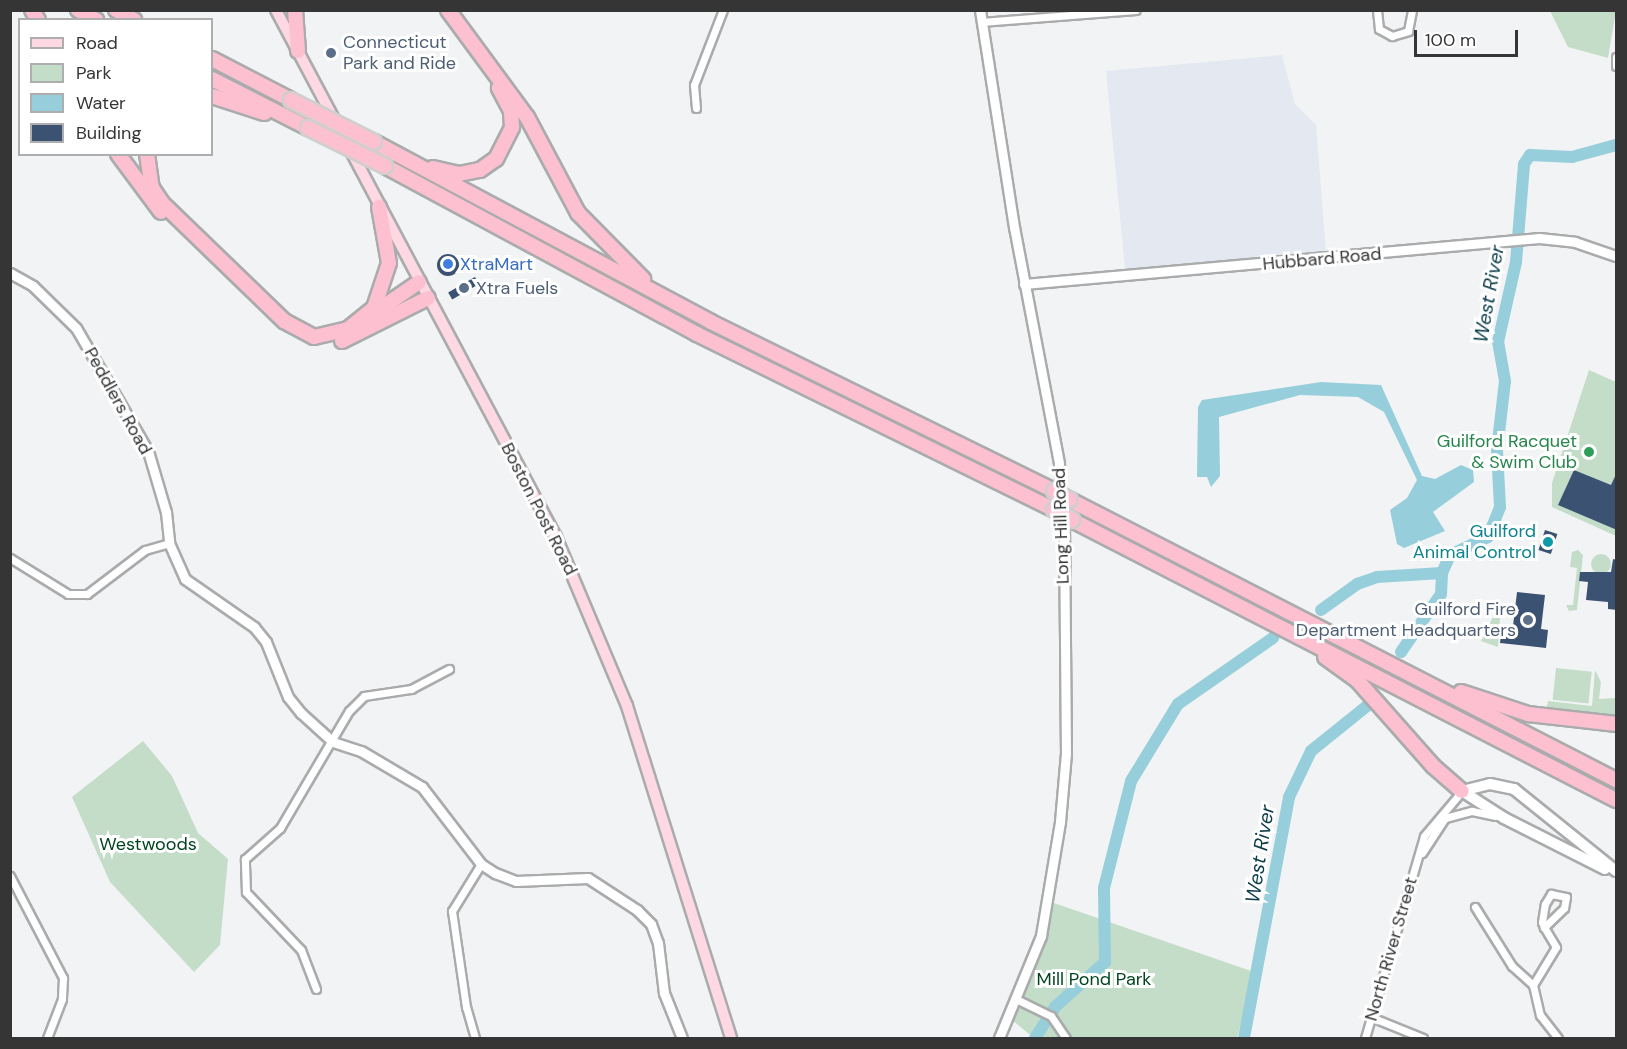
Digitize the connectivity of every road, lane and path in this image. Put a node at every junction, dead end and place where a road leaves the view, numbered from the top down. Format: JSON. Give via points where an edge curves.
{"nodes":[{"id":1,"x":78,"y":10,"type":"edge"},
{"id":2,"x":116,"y":10,"type":"edge"},
{"id":3,"x":276,"y":10,"type":"edge"},
{"id":4,"x":295,"y":10,"type":"edge"},
{"id":5,"x":439,"y":10,"type":"edge"},
{"id":6,"x":448,"y":10,"type":"edge"},
{"id":7,"x":723,"y":10,"type":"edge"},
{"id":8,"x":980,"y":10,"type":"edge"},
{"id":9,"x":1136,"y":10,"type":"edge"},
{"id":10,"x":1377,"y":10,"type":"edge"},
{"id":11,"x":1412,"y":10,"type":"edge"},
{"id":12,"x":92,"y":18,"type":"edge"},
{"id":13,"x":130,"y":18,"type":"edge"},
{"id":14,"x":981,"y":22,"type":"junction"},
{"id":15,"x":298,"y":51,"type":"junction"},
{"id":16,"x":1617,"y":57,"type":"edge"},
{"id":17,"x":213,"y":60,"type":"edge"},
{"id":18,"x":1617,"y":66,"type":"edge"},
{"id":19,"x":213,"y":80,"type":"edge"},
{"id":20,"x":213,"y":96,"type":"edge"},
{"id":21,"x":696,"y":108,"type":"dead end"},
{"id":22,"x":308,"y":128,"type":"junction"},
{"id":23,"x":374,"y":142,"type":"junction"},
{"id":24,"x":119,"y":156,"type":"edge"},
{"id":25,"x":147,"y":156,"type":"edge"},
{"id":26,"x":379,"y":207,"type":"junction"},
{"id":27,"x":1617,"y":256,"type":"edge"},
{"id":28,"x":10,"y":273,"type":"edge"},
{"id":29,"x":419,"y":282,"type":"junction"},
{"id":30,"x":1024,"y":284,"type":"junction"},
{"id":31,"x":428,"y":298,"type":"junction"},
{"id":32,"x":711,"y":322,"type":"junction"},
{"id":33,"x":348,"y":329,"type":"junction"},
{"id":34,"x":170,"y":543,"type":"junction"},
{"id":35,"x":10,"y":558,"type":"edge"},
{"id":36,"x":1251,"y":612,"type":"junction"},
{"id":37,"x":1364,"y":651,"type":"junction"},
{"id":38,"x":449,"y":669,"type":"dead end"},
{"id":39,"x":1617,"y":724,"type":"edge"},
{"id":40,"x":333,"y":742,"type":"junction"},
{"id":41,"x":1617,"y":780,"type":"edge"},
{"id":42,"x":1462,"y":791,"type":"junction"},
{"id":43,"x":1617,"y":800,"type":"edge"},
{"id":44,"x":1504,"y":818,"type":"junction"},
{"id":45,"x":1417,"y":860,"type":"junction"},
{"id":46,"x":481,"y":864,"type":"junction"},
{"id":47,"x":1617,"y":872,"type":"edge"},
{"id":48,"x":10,"y":876,"type":"edge"},
{"id":49,"x":1475,"y":907,"type":"dead end"},
{"id":50,"x":1544,"y":927,"type":"junction"},
{"id":51,"x":1533,"y":985,"type":"junction"},
{"id":52,"x":316,"y":989,"type":"dead end"},
{"id":53,"x":1016,"y":999,"type":"junction"},
{"id":54,"x":1371,"y":1017,"type":"junction"},
{"id":55,"x":47,"y":1038,"type":"edge"},
{"id":56,"x":475,"y":1038,"type":"edge"},
{"id":57,"x":682,"y":1038,"type":"edge"},
{"id":58,"x":731,"y":1038,"type":"edge"},
{"id":59,"x":999,"y":1038,"type":"edge"},
{"id":60,"x":1066,"y":1038,"type":"edge"},
{"id":61,"x":1365,"y":1038,"type":"edge"},
{"id":62,"x":1414,"y":1038,"type":"edge"},
{"id":63,"x":1423,"y":1038,"type":"edge"},
{"id":64,"x":1558,"y":1038,"type":"edge"}],
"edges":[{"from":1,"to":12,"type":"highway"},
{"from":2,"to":13,"type":"highway"},
{"from":3,"to":15,"type":"main road","name":"Boston Post Road"},
{"from":4,"to":15,"type":"highway"},
{"from":5,"to":23,"type":"highway","via":[[511,111],[507,144],[480,170],[459,174]]},
{"from":6,"to":32,"type":"highway","via":[[527,117],[565,191],[598,237],[645,280]]},
{"from":7,"to":21,"type":"street","via":[[694,85]]},
{"from":8,"to":14,"type":"street","name":"Long Hill Road"},
{"from":9,"to":14,"type":"street"},
{"from":10,"to":11,"type":"street","via":[[1379,29],[1392,36],[1408,31]]},
{"from":14,"to":30,"type":"street","name":"Long Hill Road"},
{"from":15,"to":26,"type":"main road","name":"Boston Post Road"},
{"from":16,"to":18,"type":"street"},
{"from":17,"to":23,"type":"highway","bridge":true},
{"from":19,"to":22,"type":"highway"},
{"from":20,"to":22,"type":"highway"},
{"from":22,"to":36,"type":"highway","bridge":true,"via":[[697,334]]},
{"from":23,"to":32,"type":"highway"},
{"from":24,"to":31,"type":"highway","via":[[149,200],[294,338],[327,344],[346,340]]},
{"from":25,"to":33,"type":"highway","via":[[153,188],[162,202],[284,321],[314,337]]},
{"from":26,"to":29,"type":"main road","name":"Boston Post Road"},
{"from":26,"to":33,"type":"highway","via":[[389,263],[384,287],[374,308]]},
{"from":27,"to":30,"type":"street","name":"Hubbard Road","via":[[1575,242],[1539,238]]},
{"from":28,"to":34,"type":"street","name":"Peddlers Road","via":[[60,309],[91,352],[152,459]]},
{"from":29,"to":31,"type":"main road","name":"Boston Post Road"},
{"from":29,"to":33,"type":"highway"},
{"from":30,"to":53,"type":"street","name":"Long Hill Road","via":[[1062,483],[1066,753],[1048,908]]},
{"from":31,"to":58,"type":"main road","name":"Boston Post Road","via":[[556,537],[623,695]]},
{"from":32,"to":37,"type":"highway","bridge":true,"via":[[1054,491]]},
{"from":34,"to":35,"type":"street","via":[[145,550],[87,594],[68,594]]},
{"from":34,"to":40,"type":"street","name":"Peddlers Road","via":[[185,579],[254,627],[266,642],[288,697]]},
{"from":36,"to":42,"type":"highway","via":[[1357,680]]},
{"from":36,"to":43,"type":"highway"},
{"from":37,"to":39,"type":"highway","via":[[1502,707]]},
{"from":37,"to":41,"type":"highway"},
{"from":38,"to":40,"type":"street","via":[[411,689],[364,696],[349,711]]},
{"from":40,"to":46,"type":"street","name":"Peddlers Road","via":[[396,769],[422,787]]},
{"from":40,"to":52,"type":"street","via":[[280,828],[245,859],[243,875],[246,892],[301,951]]},
{"from":42,"to":44,"type":"main road","name":"North River Street"},
{"from":42,"to":45,"type":"street","name":"North River Street","via":[[1430,825]]},
{"from":42,"to":47,"type":"main road","name":"North River Street","via":[[1490,784],[1514,789]]},
{"from":44,"to":45,"type":"street","name":"North River Street","via":[[1478,811],[1449,816]]},
{"from":44,"to":47,"type":"main road","name":"North River Street"},
{"from":45,"to":54,"type":"street","name":"North River Street"},
{"from":46,"to":56,"type":"street","via":[[453,912],[466,1007]]},
{"from":46,"to":57,"type":"street","name":"Peddlers Road","via":[[516,881],[588,878],[637,910],[651,924],[658,943],[664,993]]},
{"from":48,"to":55,"type":"street","via":[[63,978],[62,999]]},
{"from":49,"to":51,"type":"street","via":[[1512,966]]},
{"from":50,"to":50,"type":"street","via":[[1541,916],[1548,896],[1566,897],[1564,908]]},
{"from":50,"to":51,"type":"street","via":[[1556,947]]},
{"from":51,"to":64,"type":"street","via":[[1540,1016]]},
{"from":53,"to":59,"type":"street","name":"Long Hill Road"},
{"from":53,"to":60,"type":"street","via":[[1048,1014]]},
{"from":54,"to":61,"type":"street","name":"North River Street"},
{"from":54,"to":62,"type":"street"},
{"from":62,"to":63,"type":"street"}]}
